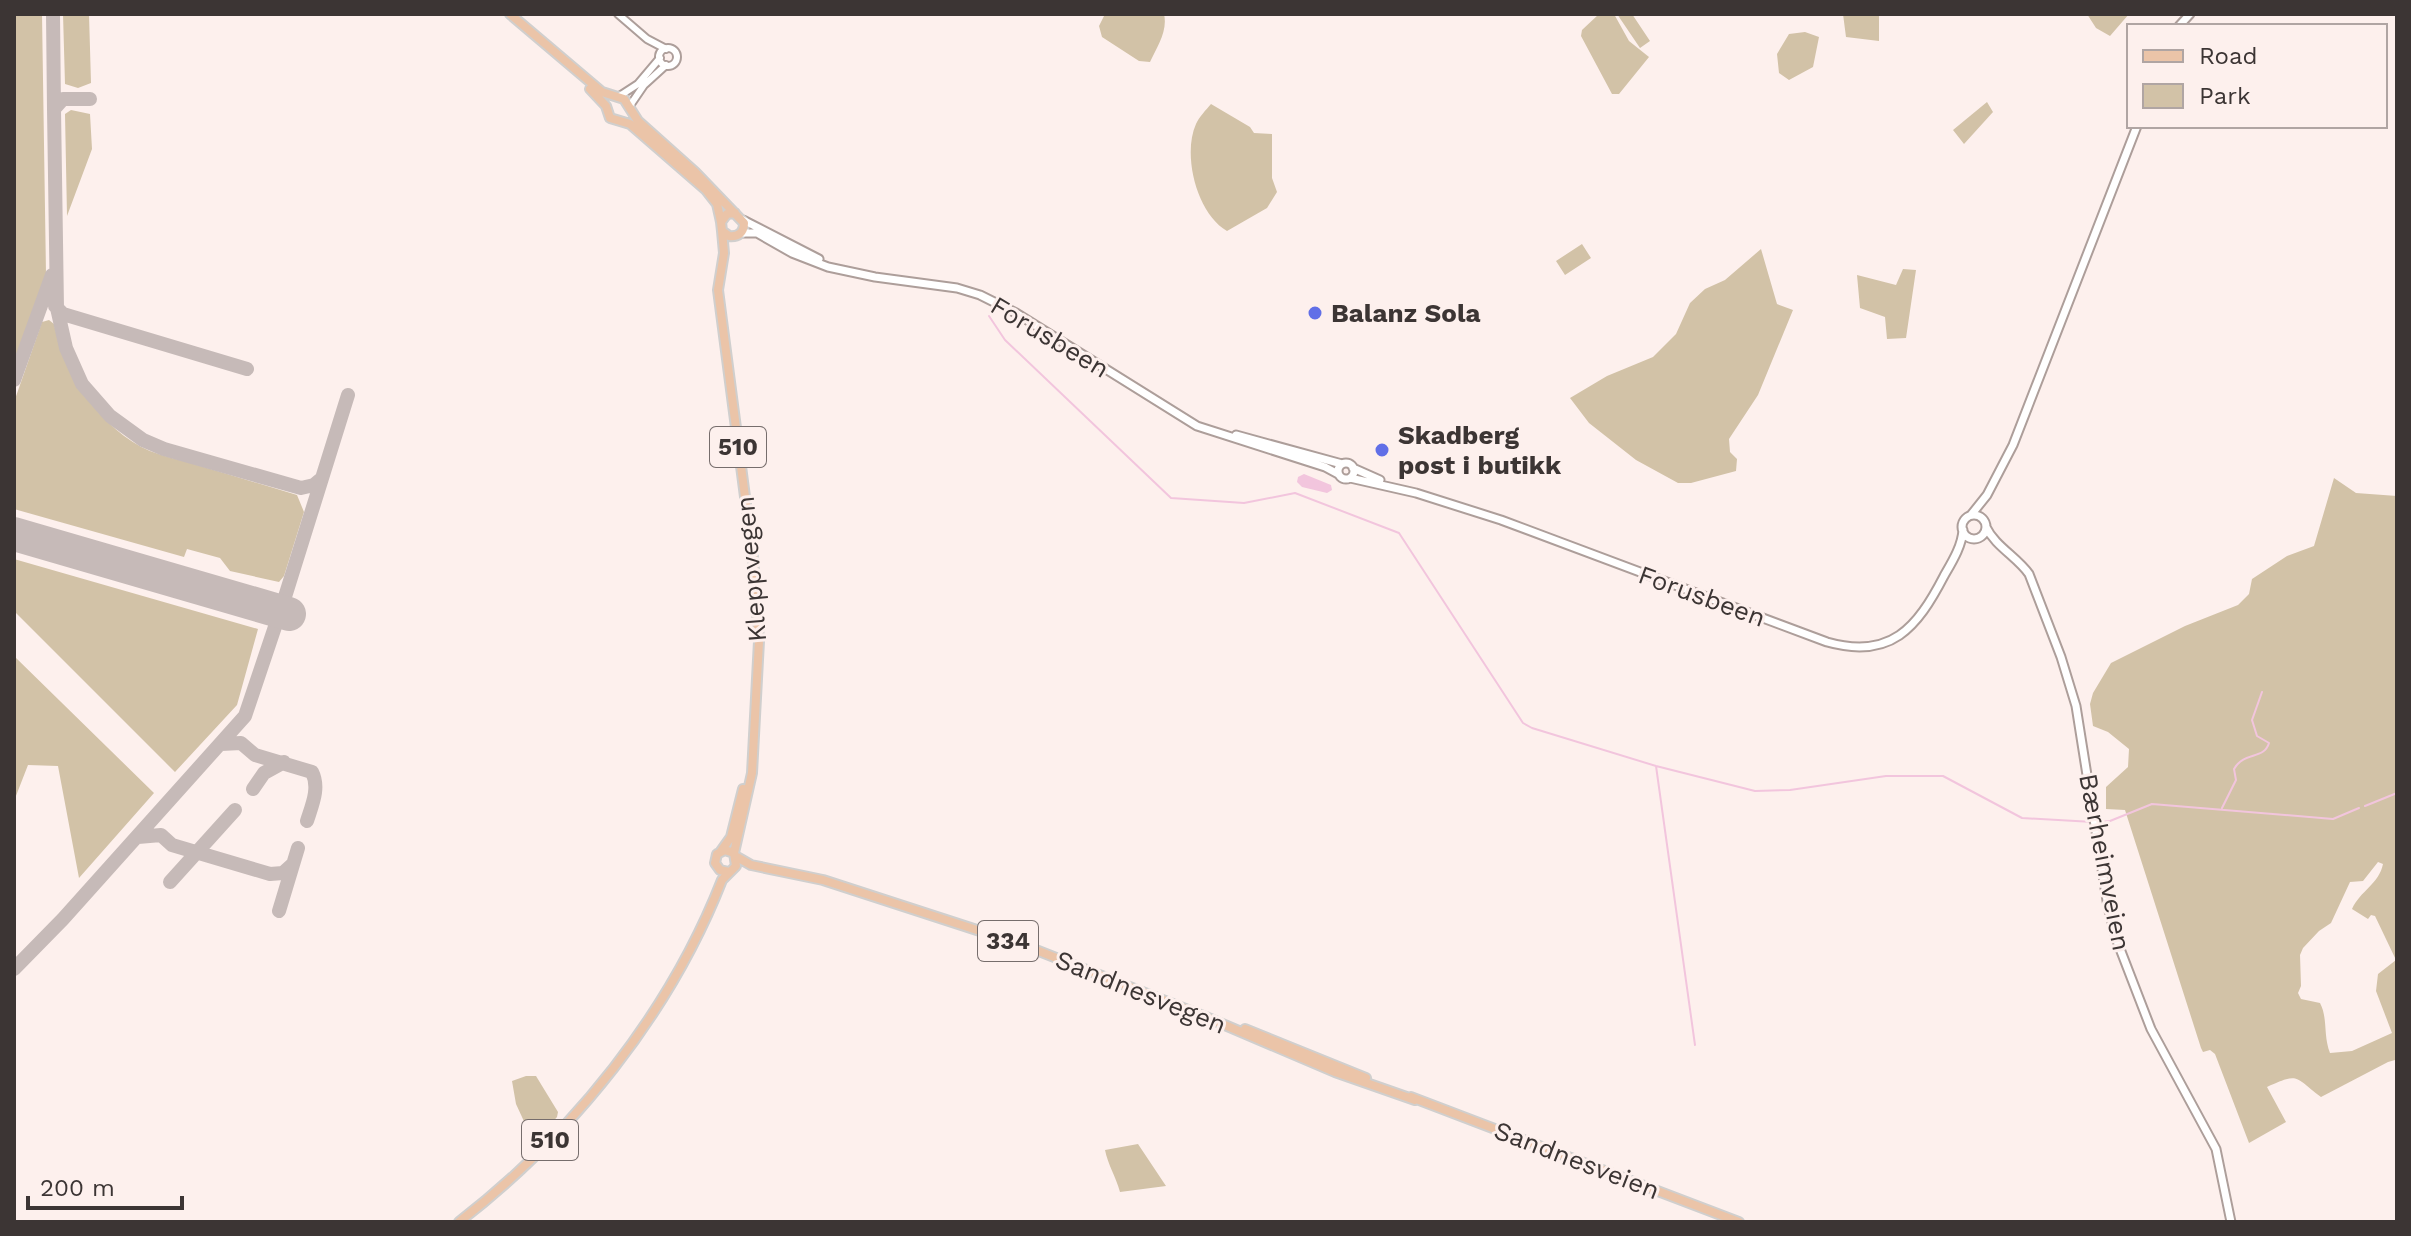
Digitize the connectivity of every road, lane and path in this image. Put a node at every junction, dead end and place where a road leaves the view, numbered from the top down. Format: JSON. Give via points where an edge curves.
{"nodes":[{"id":1,"x":503,"y":14,"type":"edge"},
{"id":2,"x":510,"y":14,"type":"edge"},
{"id":3,"x":618,"y":14,"type":"edge"},
{"id":4,"x":647,"y":39,"type":"junction"},
{"id":5,"x":666,"y":49,"type":"junction"},
{"id":6,"x":660,"y":58,"type":"junction"},
{"id":7,"x":666,"y":65,"type":"junction"},
{"id":8,"x":616,"y":98,"type":"junction"},
{"id":9,"x":606,"y":106,"type":"junction"},
{"id":10,"x":629,"y":108,"type":"junction"},
{"id":11,"x":621,"y":120,"type":"junction"},
{"id":12,"x":2136,"y":128,"type":"edge"},
{"id":13,"x":739,"y":216,"type":"junction"},
{"id":14,"x":722,"y":227,"type":"junction"},
{"id":15,"x":740,"y":234,"type":"junction"},
{"id":16,"x":724,"y":253,"type":"junction"},
{"id":17,"x":854,"y":273,"type":"junction"},
{"id":18,"x":1188,"y":420,"type":"junction"},
{"id":19,"x":1342,"y":464,"type":"junction"},
{"id":20,"x":1353,"y":468,"type":"junction"},
{"id":21,"x":1338,"y":474,"type":"junction"},
{"id":22,"x":1350,"y":478,"type":"junction"},
{"id":23,"x":1416,"y":493,"type":"junction"},
{"id":24,"x":1987,"y":495,"type":"junction"},
{"id":25,"x":1971,"y":515,"type":"junction"},
{"id":26,"x":1986,"y":524,"type":"junction"},
{"id":27,"x":1963,"y":530,"type":"junction"},
{"id":28,"x":1977,"y":538,"type":"junction"},
{"id":29,"x":2001,"y":546,"type":"junction"},
{"id":30,"x":1954,"y":558,"type":"junction"},
{"id":31,"x":753,"y":743,"type":"junction"},
{"id":32,"x":720,"y":851,"type":"junction"},
{"id":33,"x":735,"y":855,"type":"junction"},
{"id":34,"x":716,"y":867,"type":"junction"},
{"id":35,"x":731,"y":870,"type":"junction"},
{"id":36,"x":806,"y":876,"type":"junction"},
{"id":37,"x":707,"y":912,"type":"junction"},
{"id":38,"x":1206,"y":1017,"type":"junction"},
{"id":39,"x":1335,"y":1072,"type":"joint"},
{"id":40,"x":1415,"y":1100,"type":"junction"},
{"id":41,"x":459,"y":1222,"type":"edge"},
{"id":42,"x":1739,"y":1222,"type":"edge"},
{"id":43,"x":2231,"y":1222,"type":"edge"}],
"edges":[{"from":1,"to":9,"type":"main road","number":"510"},
{"from":2,"to":8,"type":"main road"},
{"from":3,"to":4,"type":"street"},
{"from":4,"to":5,"type":"street"},
{"from":4,"to":6,"type":"street"},
{"from":5,"to":6,"type":"street"},
{"from":5,"to":7,"type":"street","via":[[677,57]]},
{"from":6,"to":7,"type":"street"},
{"from":6,"to":8,"type":"street","via":[[638,84]]},
{"from":7,"to":10,"type":"street"},
{"from":8,"to":9,"type":"main road"},
{"from":8,"to":10,"type":"main road","via":[[627,101]]},
{"from":9,"to":11,"type":"main road","number":"510","via":[[610,118]]},
{"from":10,"to":11,"type":"main road"},
{"from":10,"to":13,"type":"main road"},
{"from":11,"to":14,"type":"main road","number":"510","via":[[706,190],[717,204]]},
{"from":12,"to":24,"type":"main road","name":"Forusbeen","via":[[2019,431]]},
{"from":13,"to":14,"type":"main road","via":[[727,214]]},
{"from":13,"to":15,"type":"main road","via":[[744,227]]},
{"from":13,"to":17,"type":"main road","name":"Forusbeen","via":[[793,248]]},
{"from":14,"to":15,"type":"main road","via":[[729,236]]},
{"from":14,"to":16,"type":"main road","name":"Kleppvegen","number":"510"},
{"from":15,"to":16,"type":"main road"},
{"from":15,"to":17,"type":"main road","name":"Forusbeen","via":[[757,233],[804,258]]},
{"from":16,"to":31,"type":"main road","name":"Kleppvegen","number":"510","via":[[718,290],[758,617]]},
{"from":17,"to":18,"type":"main road","name":"Forusbeen","via":[[957,288],[991,300]]},
{"from":18,"to":19,"type":"main road","name":"Forusbeen"},
{"from":18,"to":21,"type":"main road","name":"Forusbeen"},
{"from":19,"to":20,"type":"main road","name":"Forusbeen"},
{"from":19,"to":21,"type":"main road"},
{"from":20,"to":22,"type":"main road"},
{"from":20,"to":23,"type":"main road","name":"Forusbeen"},
{"from":21,"to":22,"type":"main road","name":"Forusbeen"},
{"from":22,"to":23,"type":"main road","name":"Forusbeen"},
{"from":23,"to":30,"type":"main road","name":"Forusbeen","via":[[1849,647],[1882,644],[1909,630]]},
{"from":24,"to":25,"type":"main road","name":"Forusbeen"},
{"from":24,"to":26,"type":"main road","name":"Forusbeen"},
{"from":25,"to":26,"type":"main road"},
{"from":25,"to":27,"type":"main road","name":"Forusbeen"},
{"from":26,"to":28,"type":"main road","name":"Forusbeen"},
{"from":26,"to":29,"type":"main road","name":"Bærheimveien"},
{"from":27,"to":28,"type":"main road"},
{"from":27,"to":30,"type":"main road","name":"Forusbeen"},
{"from":28,"to":29,"type":"main road"},
{"from":28,"to":30,"type":"main road","name":"Forusbeen"},
{"from":29,"to":43,"type":"main road","name":"Bærheimveien","via":[[2032,581],[2064,665],[2081,731],[2117,941],[2151,1029],[2216,1149]]},
{"from":31,"to":32,"type":"main road","name":"Kleppvegen","number":"510","via":[[734,825]]},
{"from":31,"to":33,"type":"main road","name":"Kleppvegen","number":"510"},
{"from":32,"to":33,"type":"main road"},
{"from":32,"to":34,"type":"main road","name":"Kleppvegen","number":"510"},
{"from":33,"to":35,"type":"main road","name":"Kleppvegen","number":"510"},
{"from":33,"to":36,"type":"main road","name":"Sandnesvegen","number":"334","via":[[751,865]]},
{"from":34,"to":35,"type":"main road"},
{"from":34,"to":37,"type":"main road","name":"Kleppvegen","number":"510"},
{"from":35,"to":36,"type":"main road","name":"Sandnesvegen","number":"334"},
{"from":35,"to":37,"type":"main road","name":"Kleppvegen","number":"510"},
{"from":36,"to":38,"type":"main road","name":"Sandnesvegen","number":"334","via":[[1026,946]]},
{"from":37,"to":41,"type":"main road","name":"Kleppvegen","number":"510","via":[[669,989],[620,1058],[544,1147]]},
{"from":38,"to":39,"type":"main road","name":"Sandnesvegen","number":"334"},
{"from":38,"to":40,"type":"main road","name":"Sandnesveien","number":"334"},
{"from":39,"to":40,"type":"main road","name":"Sandnesveien","number":"334"},
{"from":40,"to":42,"type":"main road","name":"Sandnesveien","number":"334"}]}
